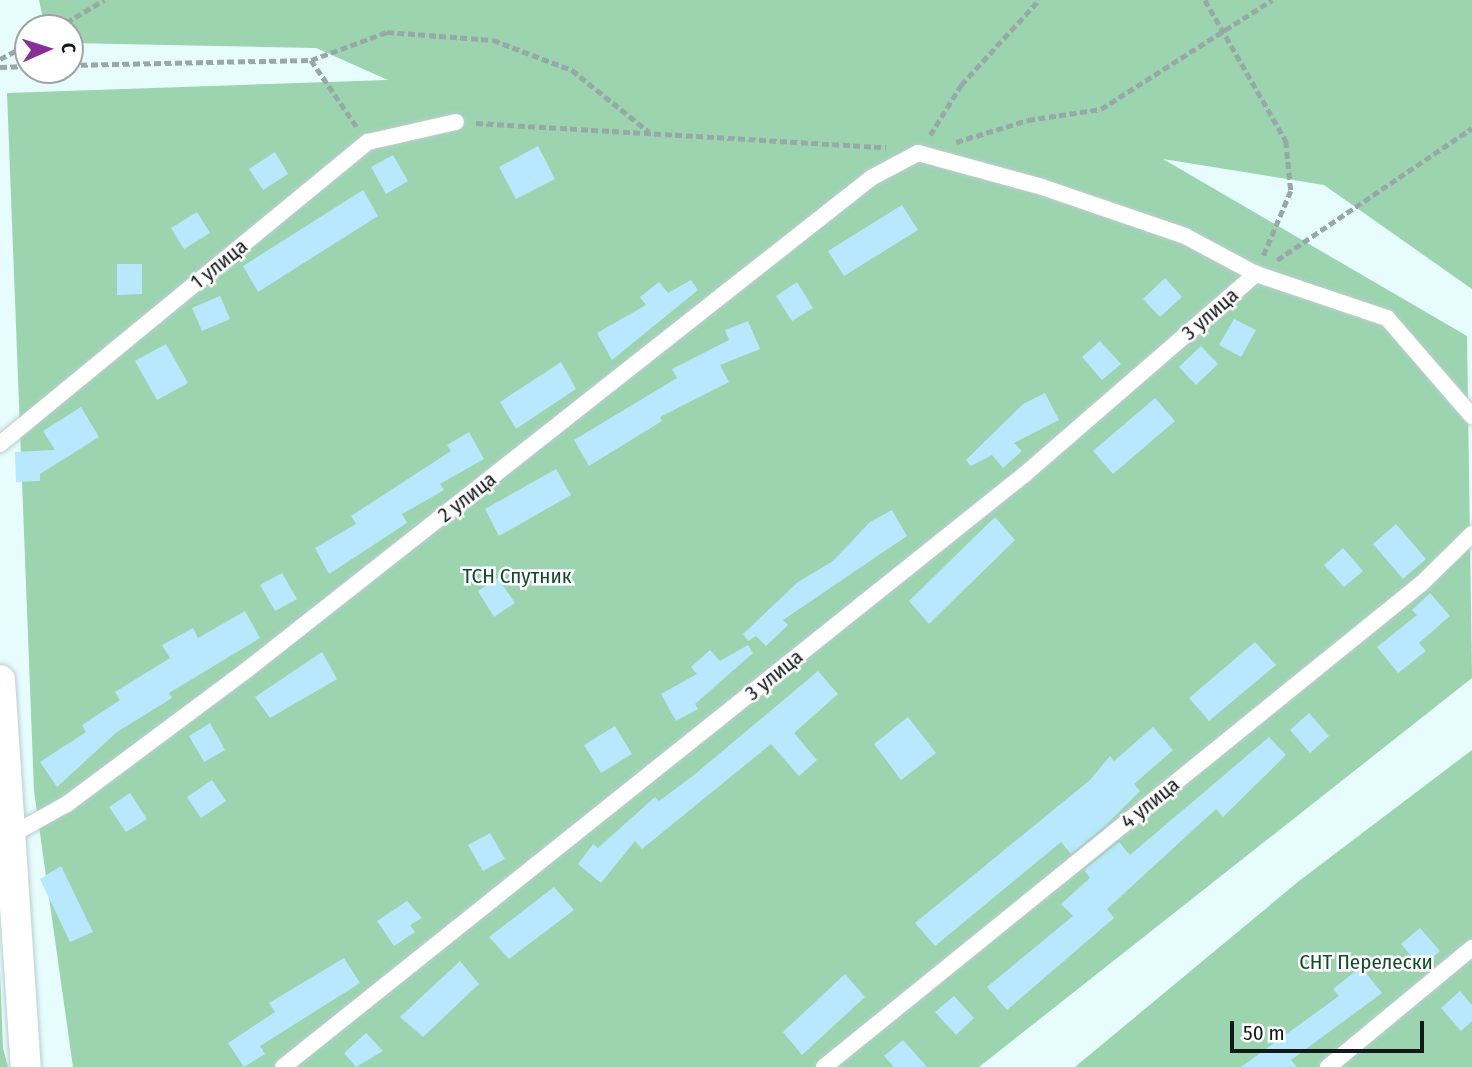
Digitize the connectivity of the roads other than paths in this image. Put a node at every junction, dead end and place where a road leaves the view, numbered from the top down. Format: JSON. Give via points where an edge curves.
{"nodes":[{"id":1,"x":456,"y":122,"type":"road end"},
{"id":2,"x":1256,"y":274,"type":"junction"},
{"id":3,"x":1472,"y":415,"type":"edge"},
{"id":4,"x":0,"y":444,"type":"edge"},
{"id":5,"x":1472,"y":534,"type":"edge"},
{"id":6,"x":0,"y":680,"type":"edge"},
{"id":7,"x":11,"y":835,"type":"junction"},
{"id":8,"x":1472,"y":948,"type":"edge"},
{"id":9,"x":8,"y":957,"type":"edge"},
{"id":10,"x":26,"y":1067,"type":"edge"},
{"id":11,"x":283,"y":1067,"type":"edge"},
{"id":12,"x":824,"y":1067,"type":"edge"},
{"id":13,"x":1328,"y":1067,"type":"edge"}],
"edges":[{"from":1,"to":4,"type":"lane","name":"1 улица","via":[[368,142]]},
{"from":2,"to":3,"type":"lane","via":[[1387,318]]},
{"from":2,"to":7,"type":"lane","name":"2 улица","via":[[1185,236],[1042,187],[918,153],[871,178],[248,669],[67,804]]},
{"from":2,"to":11,"type":"lane","name":"3 улица","via":[[1025,474]]},
{"from":5,"to":12,"type":"lane","name":"4 улица","via":[[1422,583]]},
{"from":6,"to":7,"type":"street"},
{"from":7,"to":9,"type":"street"},
{"from":8,"to":13,"type":"lane"},
{"from":9,"to":10,"type":"street"}]}
